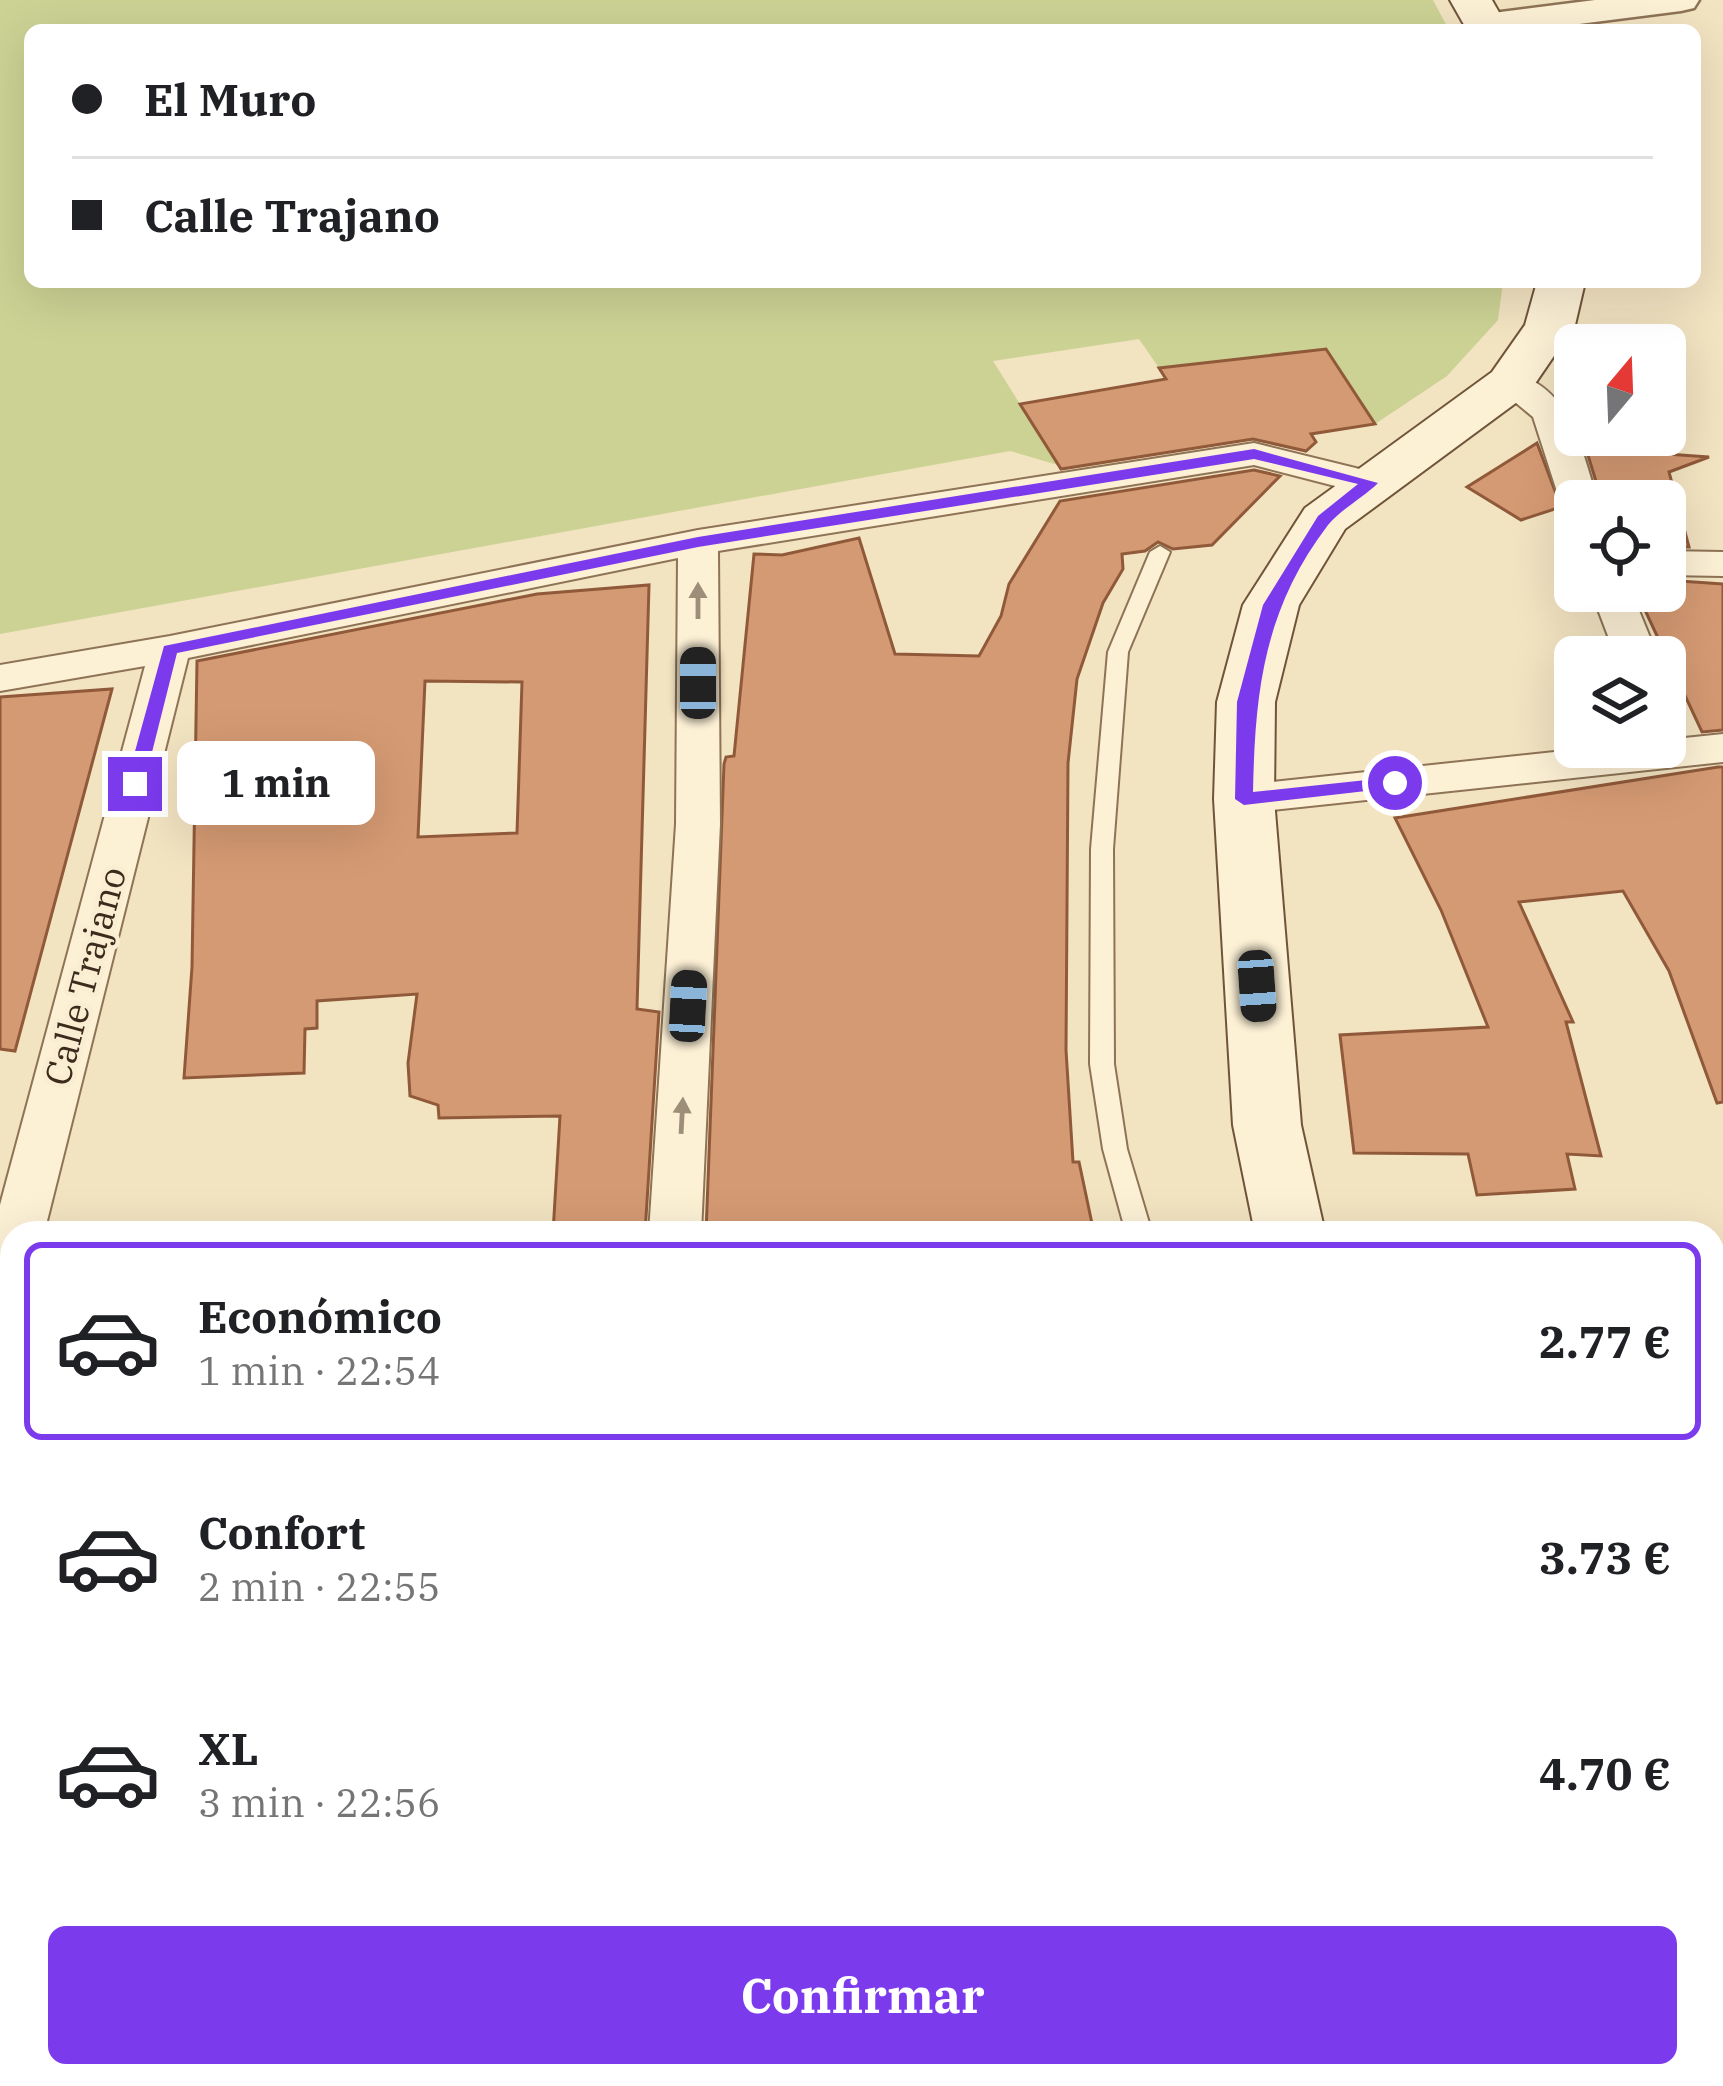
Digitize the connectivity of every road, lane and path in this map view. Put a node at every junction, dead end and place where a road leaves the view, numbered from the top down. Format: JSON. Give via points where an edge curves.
{"nodes":[{"id":1,"x":1681,"y":0,"type":"edge"},
{"id":2,"x":1482,"y":18,"type":"edge"},
{"id":3,"x":1560,"y":288,"type":"edge"},
{"id":4,"x":1510,"y":383,"type":"junction"},
{"id":5,"x":1572,"y":480,"type":"edge"},
{"id":6,"x":1370,"y":483,"type":"junction"},
{"id":7,"x":698,"y":542,"type":"junction"},
{"id":8,"x":1160,"y":552,"type":"dead end"},
{"id":9,"x":1686,"y":563,"type":"edge"},
{"id":10,"x":1723,"y":564,"type":"edge"},
{"id":11,"x":170,"y":649,"type":"junction"},
{"id":12,"x":0,"y":678,"type":"edge"},
{"id":13,"x":1686,"y":742,"type":"edge"},
{"id":14,"x":1723,"y":748,"type":"edge"},
{"id":15,"x":1554,"y":755,"type":"edge"},
{"id":16,"x":1244,"y":799,"type":"junction"},
{"id":17,"x":21,"y":1221,"type":"edge"},
{"id":18,"x":676,"y":1221,"type":"edge"},
{"id":19,"x":1135,"y":1221,"type":"edge"},
{"id":20,"x":1287,"y":1221,"type":"edge"}],
"edges":[{"from":1,"to":2,"type":"street"},
{"from":3,"to":4,"type":"main road","via":[[1550,326]]},
{"from":4,"to":5,"type":"street","via":[[1550,412]]},
{"from":4,"to":6,"type":"main road"},
{"from":6,"to":7,"type":"street","via":[[1254,454]]},
{"from":6,"to":16,"type":"main road","via":[[1324,519],[1271,605],[1246,702]]},
{"from":7,"to":11,"type":"street"},
{"from":18,"to":7,"type":"street","one_way":true,"via":[[698,824]]},
{"from":8,"to":19,"type":"lane","via":[[1118,652],[1102,849],[1102,1064]]},
{"from":9,"to":10,"type":"street"},
{"from":11,"to":12,"type":"street"},
{"from":11,"to":17,"type":"street","name":"Calle Trajano"},
{"from":13,"to":14,"type":"street"},
{"from":15,"to":16,"type":"street"},
{"from":16,"to":20,"type":"main road","via":[[1267,1126]]}]}
